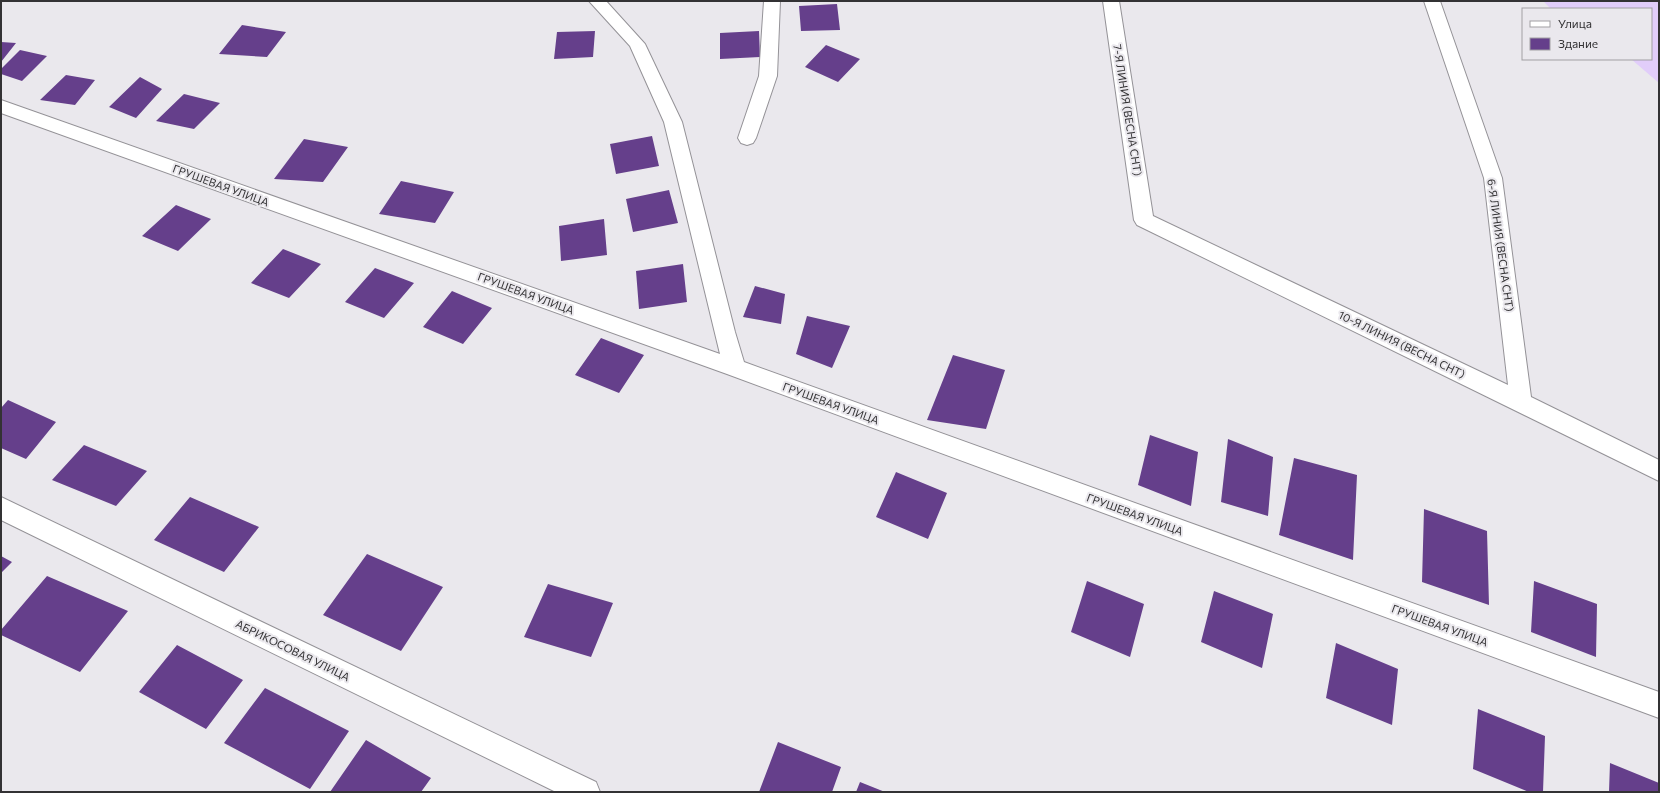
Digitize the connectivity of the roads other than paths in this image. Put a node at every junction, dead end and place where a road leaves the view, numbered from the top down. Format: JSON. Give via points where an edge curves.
{"nodes":[{"id":1,"x":597,"y":1,"type":"edge"},
{"id":2,"x":772,"y":1,"type":"edge"},
{"id":3,"x":1111,"y":1,"type":"edge"},
{"id":4,"x":1432,"y":1,"type":"edge"},
{"id":5,"x":1,"y":106,"type":"edge"},
{"id":6,"x":747,"y":138,"type":"dead end"},
{"id":7,"x":1144,"y":220,"type":"joint"},
{"id":8,"x":735,"y":368,"type":"junction"},
{"id":9,"x":1522,"y":402,"type":"junction"},
{"id":10,"x":1659,"y":471,"type":"edge"},
{"id":11,"x":1,"y":508,"type":"edge"},
{"id":12,"x":1659,"y":705,"type":"edge"},
{"id":13,"x":586,"y":792,"type":"edge"}],
"edges":[{"from":1,"to":8,"type":"street","via":[[637,44],[673,122]]},
{"from":2,"to":6,"type":"street","via":[[768,76]]},
{"from":3,"to":7,"type":"street","name":"7-Я ЛИНИЯ (ВЕСНА СНТ)"},
{"from":4,"to":9,"type":"street","name":"6-Я ЛИНИЯ (ВЕСНА СНТ)","via":[[1493,178]]},
{"from":5,"to":8,"type":"street","name":"ГРУШЕВАЯ УЛИЦА"},
{"from":7,"to":9,"type":"street","name":"10-Я ЛИНИЯ (ВЕСНА СНТ)"},
{"from":8,"to":12,"type":"street","name":"ГРУШЕВАЯ УЛИЦА"},
{"from":9,"to":10,"type":"street","name":"10-Я ЛИНИЯ (ВЕСНА СНТ)"},
{"from":11,"to":13,"type":"street","name":"АБРИКОСОВАЯ УЛИЦА"}]}
